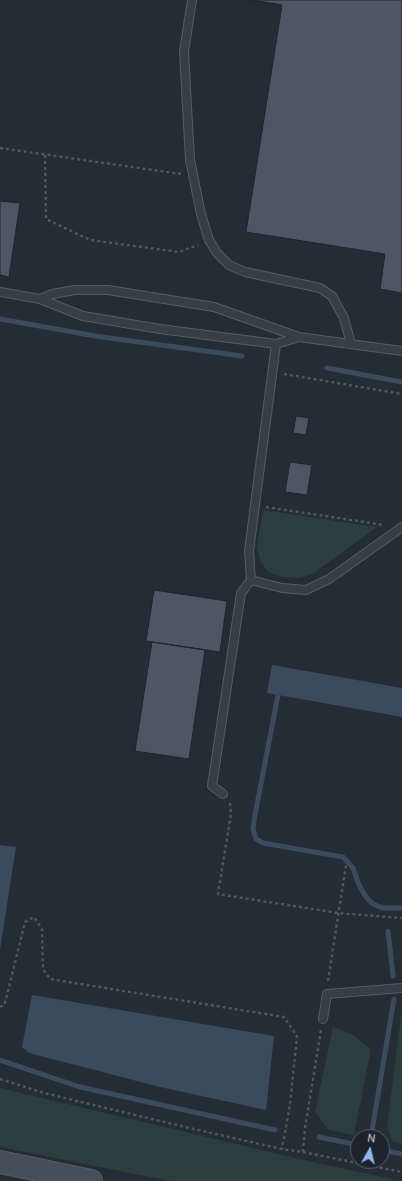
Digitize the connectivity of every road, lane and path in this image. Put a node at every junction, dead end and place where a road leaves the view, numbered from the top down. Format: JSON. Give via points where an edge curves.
{"nodes":[{"id":1,"x":192,"y":0,"type":"edge"},
{"id":2,"x":0,"y":148,"type":"edge"},
{"id":3,"x":45,"y":155,"type":"junction"},
{"id":4,"x":192,"y":170,"type":"junction"},
{"id":5,"x":209,"y":240,"type":"junction"},
{"id":6,"x":0,"y":292,"type":"edge"},
{"id":7,"x":40,"y":299,"type":"junction"},
{"id":8,"x":299,"y":337,"type":"junction"},
{"id":9,"x":276,"y":344,"type":"junction"},
{"id":10,"x":351,"y":344,"type":"junction"},
{"id":11,"x":402,"y":351,"type":"edge"},
{"id":12,"x":272,"y":372,"type":"junction"},
{"id":13,"x":402,"y":394,"type":"edge"},
{"id":14,"x":255,"y":505,"type":"junction"},
{"id":15,"x":401,"y":528,"type":"edge"},
{"id":16,"x":251,"y":580,"type":"junction"},
{"id":17,"x":222,"y":794,"type":"joint"},
{"id":18,"x":346,"y":865,"type":"dead end"},
{"id":19,"x":338,"y":913,"type":"junction"},
{"id":20,"x":402,"y":918,"type":"edge"},
{"id":21,"x":402,"y":988,"type":"edge"},
{"id":22,"x":327,"y":994,"type":"junction"},
{"id":23,"x":0,"y":1007,"type":"edge"},
{"id":24,"x":323,"y":1019,"type":"joint"},
{"id":25,"x":0,"y":1079,"type":"edge"},
{"id":26,"x":282,"y":1149,"type":"junction"},
{"id":27,"x":304,"y":1152,"type":"junction"},
{"id":28,"x":0,"y":1162,"type":"edge"},
{"id":29,"x":402,"y":1172,"type":"edge"},
{"id":30,"x":91,"y":1181,"type":"edge"}],
"edges":[{"from":1,"to":4,"type":"lane","via":[[184,52]]},
{"from":2,"to":3,"type":"path"},
{"from":3,"to":4,"type":"path","via":[[179,175]]},
{"from":3,"to":5,"type":"path","via":[[46,219],[90,240],[179,252]]},
{"from":4,"to":5,"type":"lane"},
{"from":5,"to":10,"type":"lane","via":[[229,265],[245,272],[320,288],[332,296],[344,318]]},
{"from":6,"to":7,"type":"lane"},
{"from":7,"to":8,"type":"lane","via":[[74,290],[108,290],[214,307]]},
{"from":7,"to":9,"type":"lane","via":[[83,316],[160,330]]},
{"from":8,"to":9,"type":"lane"},
{"from":8,"to":10,"type":"lane"},
{"from":9,"to":12,"type":"lane"},
{"from":10,"to":11,"type":"lane"},
{"from":12,"to":13,"type":"path"},
{"from":12,"to":14,"type":"lane"},
{"from":14,"to":15,"type":"path"},
{"from":14,"to":16,"type":"lane","via":[[249,551]]},
{"from":15,"to":16,"type":"lane","via":[[329,579],[306,590],[282,588]]},
{"from":16,"to":17,"type":"lane","via":[[241,593],[212,786]]},
{"from":17,"to":19,"type":"path","via":[[230,798],[230,814],[218,894]]},
{"from":18,"to":19,"type":"path"},
{"from":19,"to":20,"type":"path"},
{"from":19,"to":22,"type":"path"},
{"from":21,"to":22,"type":"lane"},
{"from":22,"to":24,"type":"lane"},
{"from":23,"to":26,"type":"path","via":[[6,999],[25,922],[34,918],[42,929],[43,969],[50,979],[284,1017],[297,1036],[290,1105]]},
{"from":24,"to":27,"type":"path","via":[[305,1128]]},
{"from":25,"to":26,"type":"path","via":[[44,1093]]},
{"from":26,"to":27,"type":"path"},
{"from":27,"to":29,"type":"path"},
{"from":28,"to":30,"type":"main road"}]}
